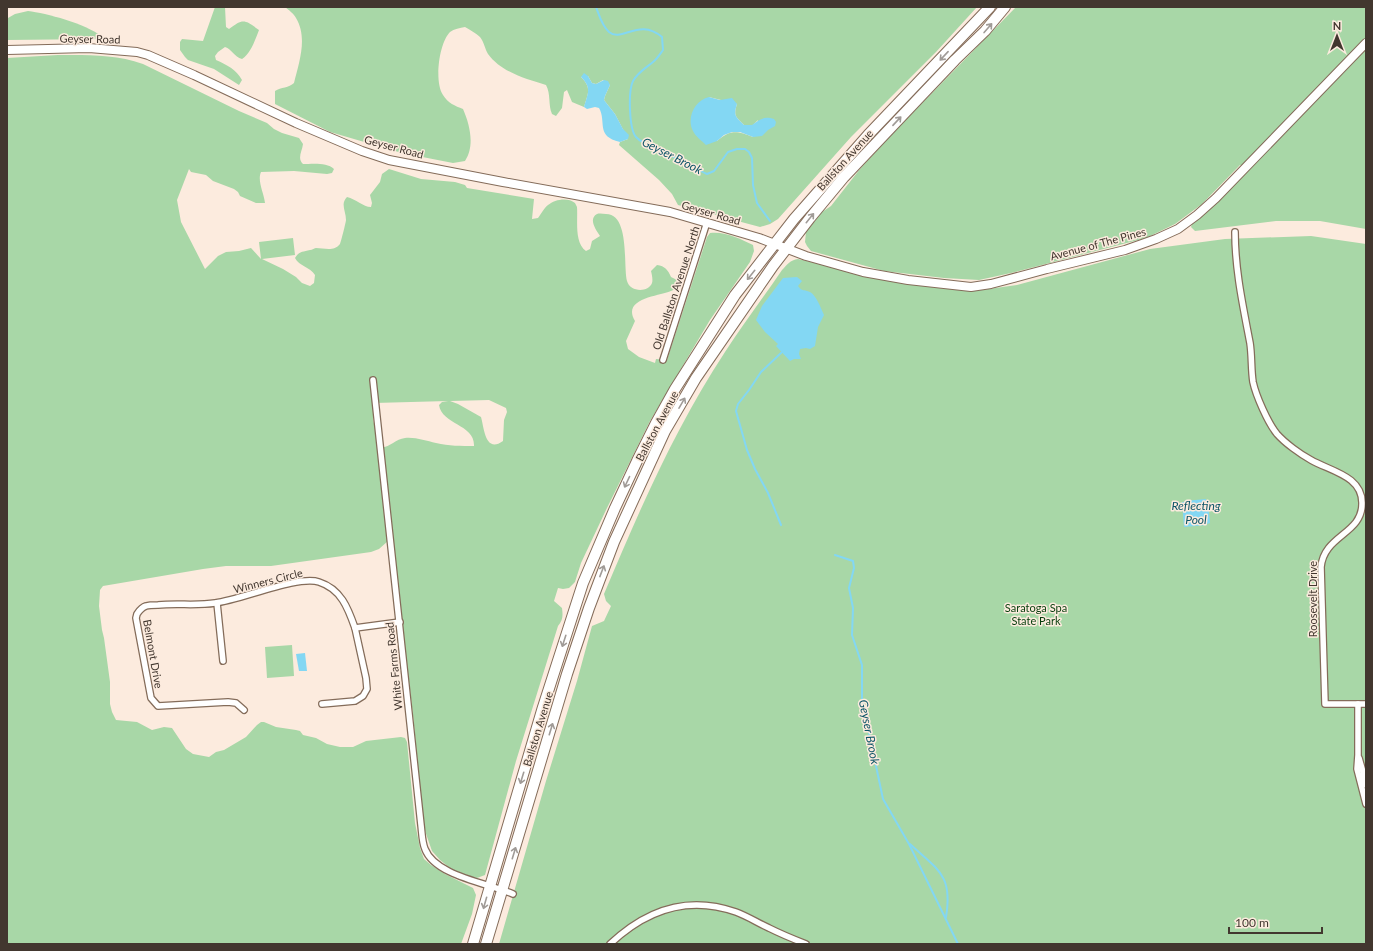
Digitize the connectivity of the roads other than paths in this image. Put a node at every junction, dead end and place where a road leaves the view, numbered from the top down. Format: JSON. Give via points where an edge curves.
{"nodes":[{"id":1,"x":990,"y":7,"type":"edge"},
{"id":2,"x":1005,"y":7,"type":"edge"},
{"id":3,"x":1366,"y":43,"type":"edge"},
{"id":4,"x":7,"y":50,"type":"edge"},
{"id":5,"x":707,"y":222,"type":"junction"},
{"id":6,"x":1236,"y":232,"type":"dead end"},
{"id":7,"x":775,"y":244,"type":"junction"},
{"id":8,"x":787,"y":249,"type":"junction"},
{"id":9,"x":663,"y":360,"type":"dead end"},
{"id":10,"x":373,"y":380,"type":"dead end"},
{"id":11,"x":217,"y":603,"type":"junction"},
{"id":12,"x":142,"y":608,"type":"joint"},
{"id":13,"x":400,"y":622,"type":"junction"},
{"id":14,"x":355,"y":628,"type":"junction"},
{"id":15,"x":223,"y":661,"type":"dead end"},
{"id":16,"x":322,"y":704,"type":"dead end"},
{"id":17,"x":1358,"y":704,"type":"junction"},
{"id":18,"x":1366,"y":704,"type":"edge"},
{"id":19,"x":244,"y":710,"type":"dead end"},
{"id":20,"x":1366,"y":804,"type":"edge"},
{"id":21,"x":490,"y":885,"type":"junction"},
{"id":22,"x":503,"y":890,"type":"junction"},
{"id":23,"x":513,"y":894,"type":"dead end"},
{"id":24,"x":473,"y":944,"type":"edge"},
{"id":25,"x":486,"y":944,"type":"edge"},
{"id":26,"x":610,"y":944,"type":"edge"},
{"id":27,"x":806,"y":944,"type":"edge"}],
"edges":[{"from":1,"to":7,"type":"highway","name":"Ballston Avenue","one_way":true,"via":[[868,135]]},
{"from":8,"to":2,"type":"highway","name":"Ballston Avenue","one_way":true,"via":[[844,177]]},
{"from":3,"to":8,"type":"street","name":"Avenue of The Pines","via":[[1216,198],[1178,229],[1156,239],[1125,250],[971,287],[863,272]]},
{"from":4,"to":5,"type":"street","name":"Geyser Road","via":[[89,48],[137,52],[194,75],[296,123],[389,160],[670,212]]},
{"from":5,"to":7,"type":"street","name":"Geyser Road"},
{"from":5,"to":9,"type":"street","name":"Old Ballston Avenue North"},
{"from":6,"to":17,"type":"street","name":"Roosevelt Drive","via":[[1238,280],[1254,384],[1264,413],[1277,434],[1286,442],[1310,460],[1345,475],[1360,493],[1361,514],[1357,522],[1329,546],[1323,555],[1321,567],[1325,704]]},
{"from":7,"to":8,"type":"street","name":"Geyser Road"},
{"from":7,"to":21,"type":"highway","name":"Ballston Avenue","one_way":true,"via":[[735,295],[676,389],[636,461],[615,508],[583,583]]},
{"from":22,"to":8,"type":"highway","name":"Ballston Avenue","one_way":true,"via":[[567,674],[602,571],[633,499],[665,431],[696,378]]},
{"from":10,"to":13,"type":"street","name":"White Farms Road"},
{"from":11,"to":12,"type":"street","name":"Winners Circle"},
{"from":11,"to":14,"type":"street","name":"Winners Circle","via":[[298,582],[319,582],[341,596]]},
{"from":11,"to":15,"type":"street"},
{"from":12,"to":19,"type":"street","name":"Belmont Drive","via":[[136,618],[154,704],[158,706],[228,702],[236,703]]},
{"from":13,"to":14,"type":"street"},
{"from":13,"to":21,"type":"street","name":"White Farms Road","via":[[425,849],[432,862],[449,872]]},
{"from":14,"to":16,"type":"street","name":"Winners Circle","via":[[366,678],[367,689],[364,696],[355,701]]},
{"from":17,"to":18,"type":"street","name":"Roosevelt Drive"},
{"from":17,"to":20,"type":"street","via":[[1358,755],[1363,772]]},
{"from":21,"to":22,"type":"street","name":"White Farms Road"},
{"from":21,"to":24,"type":"highway","name":"Ballston Avenue","one_way":true},
{"from":22,"to":23,"type":"street","name":"White Farms Road"},
{"from":22,"to":25,"type":"highway","name":"Ballston Avenue"},
{"from":26,"to":27,"type":"street","via":[[622,932],[653,914],[670,908],[707,905],[737,912]]}]}
